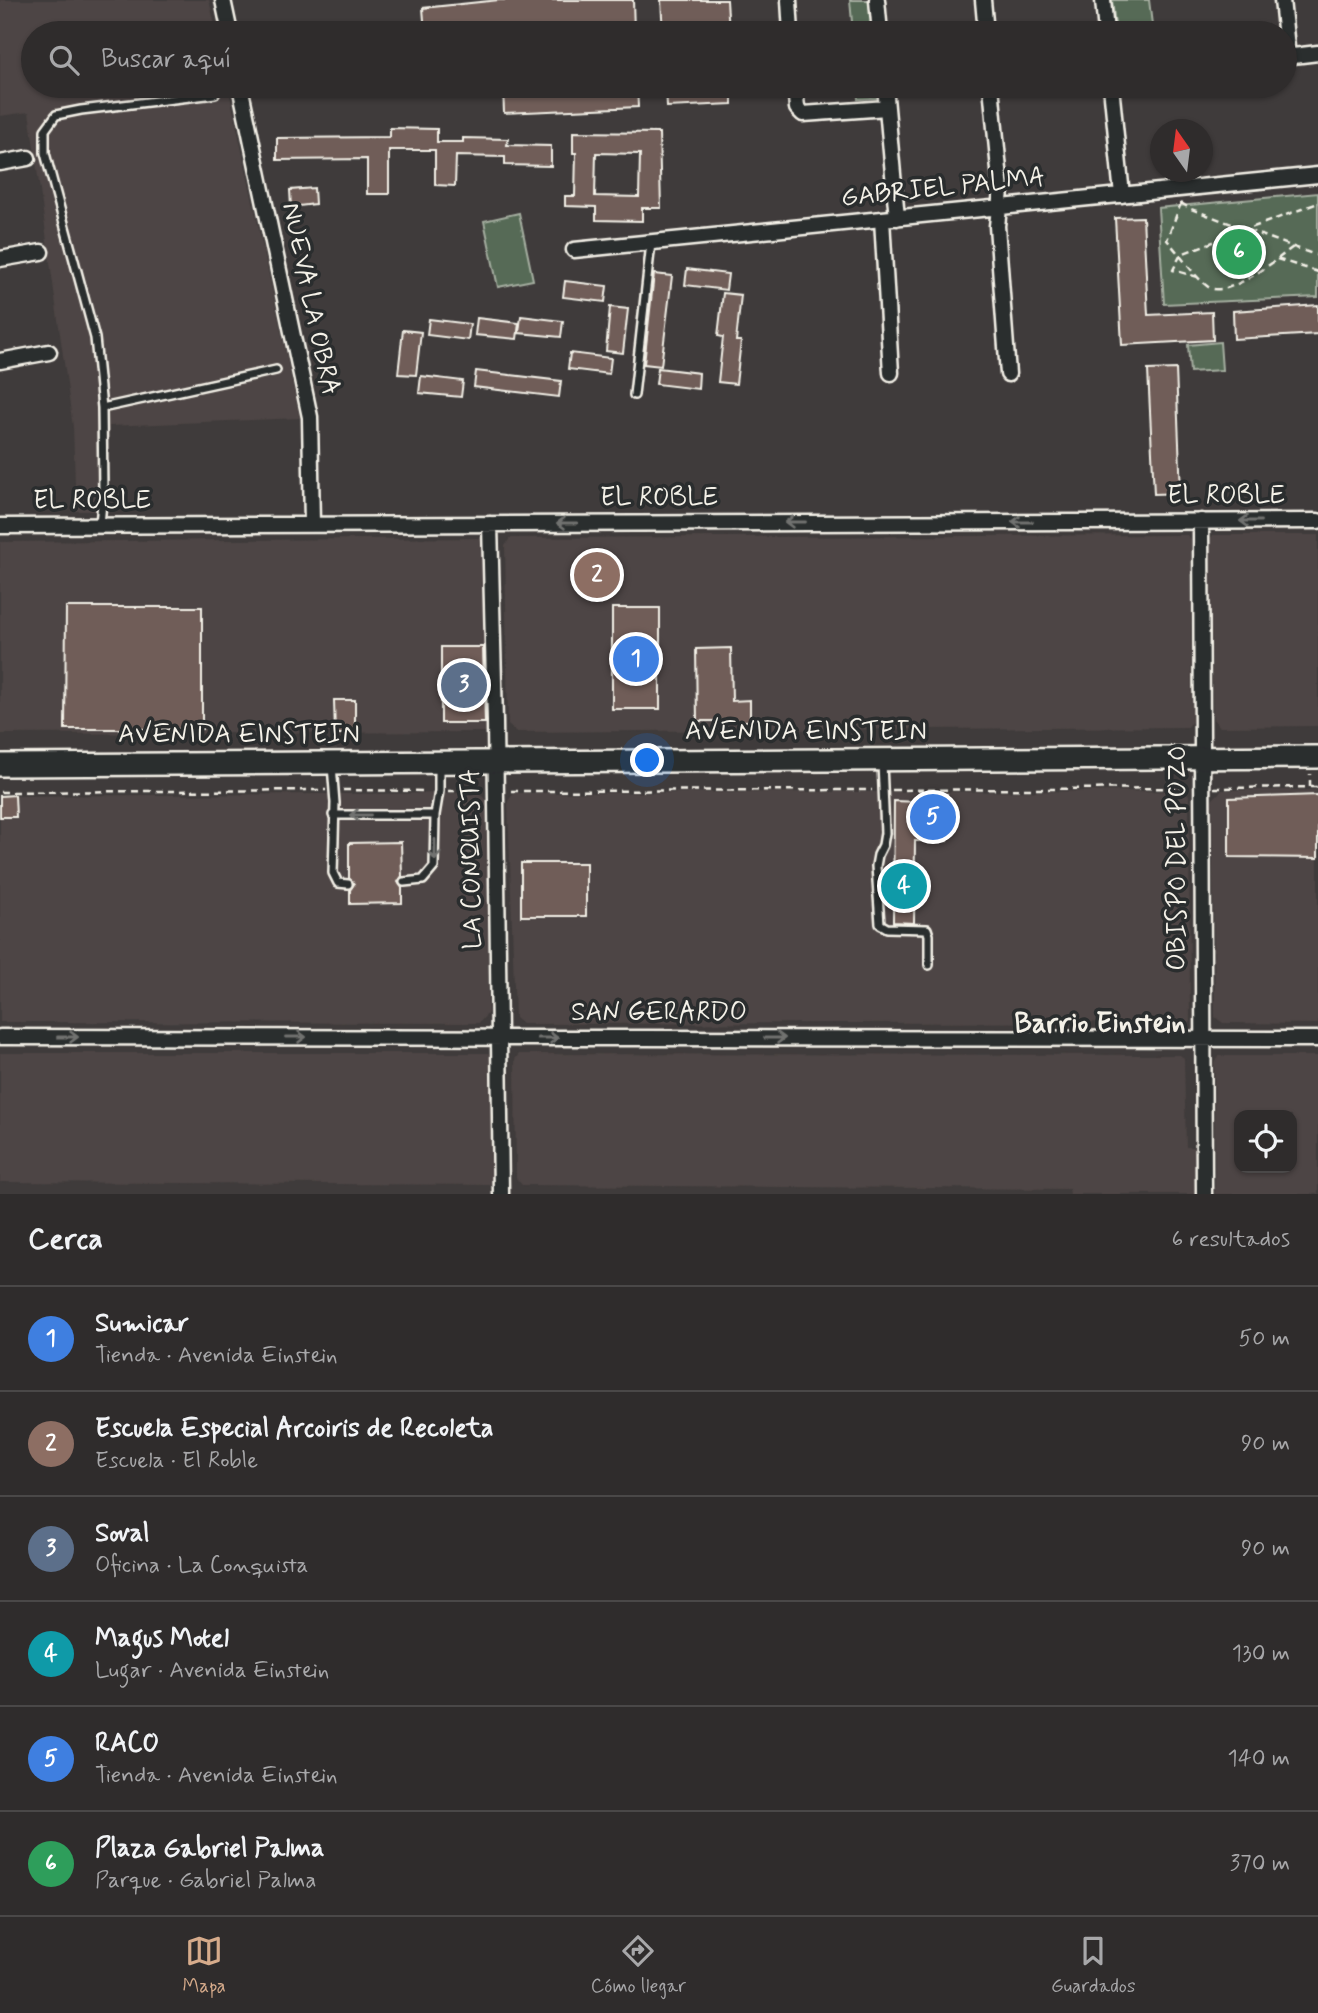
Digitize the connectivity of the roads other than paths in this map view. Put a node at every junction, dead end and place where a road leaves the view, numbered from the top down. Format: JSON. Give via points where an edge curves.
{"nodes":[{"id":1,"x":223,"y":0,"type":"edge"},
{"id":2,"x":789,"y":0,"type":"edge"},
{"id":3,"x":877,"y":0,"type":"edge"},
{"id":4,"x":983,"y":0,"type":"edge"},
{"id":5,"x":1103,"y":0,"type":"edge"},
{"id":6,"x":1282,"y":0,"type":"edge"},
{"id":7,"x":227,"y":21,"type":"edge"},
{"id":8,"x":791,"y":21,"type":"edge"},
{"id":9,"x":879,"y":21,"type":"edge"},
{"id":10,"x":985,"y":21,"type":"edge"},
{"id":11,"x":1105,"y":21,"type":"edge"},
{"id":12,"x":1283,"y":21,"type":"edge"},
{"id":13,"x":1318,"y":53,"type":"edge"},
{"id":14,"x":1297,"y":56,"type":"edge"},
{"id":15,"x":182,"y":98,"type":"edge"},
{"id":16,"x":243,"y":98,"type":"edge"},
{"id":17,"x":796,"y":98,"type":"edge"},
{"id":18,"x":886,"y":98,"type":"edge"},
{"id":19,"x":992,"y":98,"type":"edge"},
{"id":20,"x":1112,"y":98,"type":"edge"},
{"id":21,"x":887,"y":108,"type":"junction"},
{"id":22,"x":28,"y":158,"type":"dead end"},
{"id":23,"x":0,"y":163,"type":"edge"},
{"id":24,"x":1318,"y":175,"type":"edge"},
{"id":25,"x":1122,"y":195,"type":"junction"},
{"id":26,"x":999,"y":208,"type":"junction"},
{"id":27,"x":890,"y":219,"type":"junction"},
{"id":28,"x":651,"y":242,"type":"junction"},
{"id":29,"x":574,"y":250,"type":"dead end"},
{"id":30,"x":41,"y":252,"type":"dead end"},
{"id":31,"x":0,"y":259,"type":"edge"},
{"id":32,"x":49,"y":352,"type":"dead end"},
{"id":33,"x":0,"y":361,"type":"edge"},
{"id":34,"x":276,"y":370,"type":"dead end"},
{"id":35,"x":891,"y":373,"type":"dead end"},
{"id":36,"x":1008,"y":374,"type":"dead end"},
{"id":37,"x":634,"y":395,"type":"dead end"},
{"id":38,"x":102,"y":408,"type":"junction"},
{"id":39,"x":1318,"y":520,"type":"edge"},
{"id":40,"x":1201,"y":521,"type":"junction"},
{"id":41,"x":312,"y":524,"type":"junction"},
{"id":42,"x":490,"y":524,"type":"junction"},
{"id":43,"x":100,"y":525,"type":"junction"},
{"id":44,"x":0,"y":526,"type":"edge"},
{"id":45,"x":1202,"y":757,"type":"junction"},
{"id":46,"x":1318,"y":757,"type":"edge"},
{"id":47,"x":881,"y":760,"type":"junction"},
{"id":48,"x":439,"y":762,"type":"junction"},
{"id":49,"x":495,"y":762,"type":"junction"},
{"id":50,"x":331,"y":763,"type":"junction"},
{"id":51,"x":0,"y":765,"type":"edge"},
{"id":52,"x":435,"y":815,"type":"junction"},
{"id":53,"x":333,"y":816,"type":"junction"},
{"id":54,"x":404,"y":882,"type":"dead end"},
{"id":55,"x":348,"y":884,"type":"dead end"},
{"id":56,"x":929,"y":965,"type":"dead end"},
{"id":57,"x":0,"y":1037,"type":"edge"},
{"id":58,"x":499,"y":1037,"type":"junction"},
{"id":59,"x":1203,"y":1039,"type":"junction"},
{"id":60,"x":1318,"y":1039,"type":"edge"},
{"id":61,"x":501,"y":1194,"type":"edge"},
{"id":62,"x":1204,"y":1194,"type":"edge"}],
"edges":[{"from":1,"to":7,"type":"street"},
{"from":2,"to":8,"type":"street"},
{"from":3,"to":9,"type":"street"},
{"from":4,"to":10,"type":"street"},
{"from":5,"to":11,"type":"street"},
{"from":6,"to":12,"type":"street"},
{"from":13,"to":14,"type":"street"},
{"from":15,"to":38,"type":"lane","via":[[56,115],[45,130],[46,153],[94,338]]},
{"from":16,"to":41,"type":"street","name":"NUEVA LA OBRA","via":[[310,417]]},
{"from":17,"to":21,"type":"street","via":[[803,114]]},
{"from":18,"to":21,"type":"street"},
{"from":19,"to":26,"type":"street"},
{"from":20,"to":25,"type":"street"},
{"from":21,"to":27,"type":"street"},
{"from":22,"to":23,"type":"street"},
{"from":24,"to":25,"type":"street","name":"GABRIEL PALMA"},
{"from":25,"to":26,"type":"street","name":"GABRIEL PALMA"},
{"from":26,"to":27,"type":"street","name":"GABRIEL PALMA"},
{"from":26,"to":36,"type":"street"},
{"from":27,"to":28,"type":"street","name":"GABRIEL PALMA"},
{"from":27,"to":35,"type":"street"},
{"from":28,"to":29,"type":"street","name":"GABRIEL PALMA"},
{"from":28,"to":37,"type":"lane"},
{"from":30,"to":31,"type":"street"},
{"from":32,"to":33,"type":"street"},
{"from":34,"to":38,"type":"lane"},
{"from":38,"to":43,"type":"lane"},
{"from":39,"to":40,"type":"street","name":"EL ROBLE","one_way":true},
{"from":40,"to":42,"type":"street","name":"EL ROBLE","one_way":true},
{"from":40,"to":45,"type":"street","name":"OBISPO DEL POZO"},
{"from":41,"to":42,"type":"street","name":"EL ROBLE"},
{"from":41,"to":43,"type":"street","name":"EL ROBLE"},
{"from":42,"to":49,"type":"street","name":"LA CONQUISTA"},
{"from":43,"to":44,"type":"street","name":"EL ROBLE"},
{"from":45,"to":46,"type":"main road","name":"AVENIDA EINSTEIN"},
{"from":45,"to":47,"type":"main road","name":"AVENIDA EINSTEIN"},
{"from":45,"to":59,"type":"street","name":"OBISPO DEL POZO"},
{"from":47,"to":49,"type":"main road","name":"AVENIDA EINSTEIN"},
{"from":47,"to":56,"type":"lane","via":[[885,833],[876,866],[880,924],[927,929]]},
{"from":48,"to":49,"type":"main road","name":"AVENIDA EINSTEIN"},
{"from":48,"to":50,"type":"main road","name":"AVENIDA EINSTEIN"},
{"from":48,"to":52,"type":"lane"},
{"from":49,"to":58,"type":"street","name":"LA CONQUISTA"},
{"from":50,"to":51,"type":"main road","name":"AVENIDA EINSTEIN"},
{"from":50,"to":53,"type":"lane"},
{"from":52,"to":53,"type":"lane","one_way":true},
{"from":52,"to":54,"type":"lane","one_way":true,"via":[[434,867],[423,880]]},
{"from":53,"to":55,"type":"lane","via":[[333,873],[338,883]]},
{"from":57,"to":58,"type":"street","name":"SAN GERARDO","one_way":true},
{"from":58,"to":59,"type":"street","name":"SAN GERARDO","one_way":true},
{"from":58,"to":61,"type":"street","name":"LA CONQUISTA"},
{"from":59,"to":60,"type":"street","name":"SAN GERARDO"},
{"from":59,"to":62,"type":"street","name":"OBISPO DEL POZO"}]}
